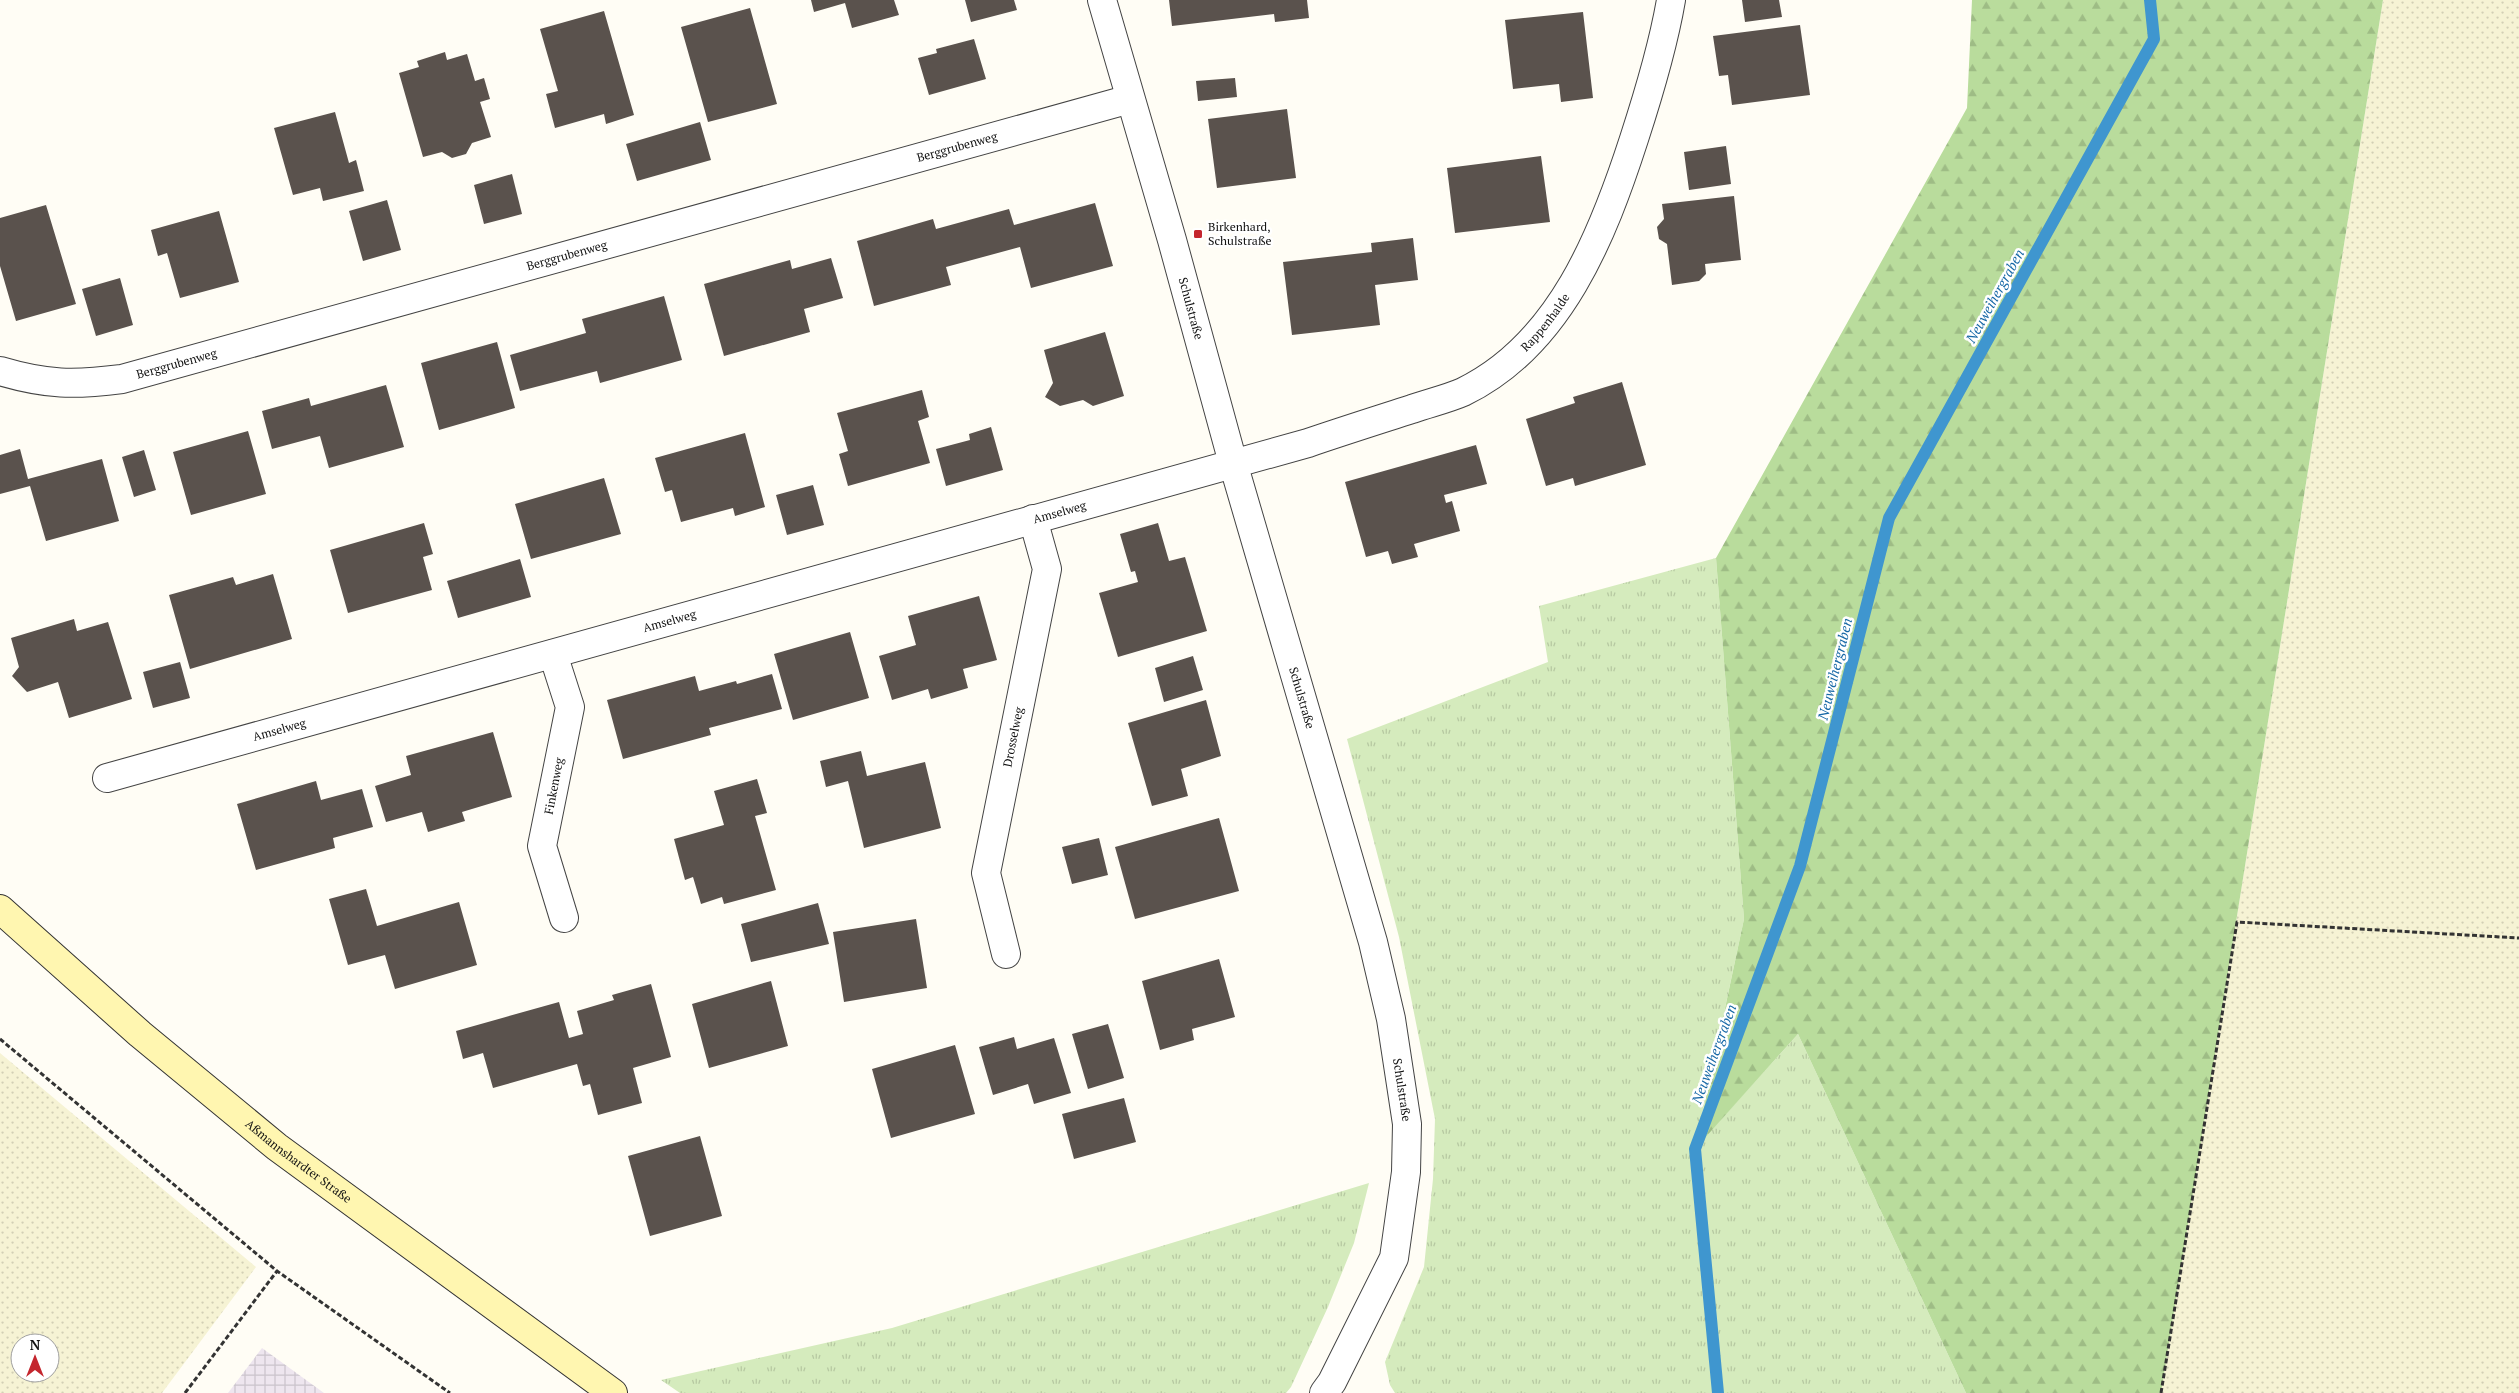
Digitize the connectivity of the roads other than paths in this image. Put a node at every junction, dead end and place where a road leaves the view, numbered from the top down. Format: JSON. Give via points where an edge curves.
{"nodes":[{"id":1,"x":1102,"y":0,"type":"edge"},
{"id":2,"x":1672,"y":0,"type":"edge"},
{"id":3,"x":1130,"y":99,"type":"junction"},
{"id":4,"x":0,"y":372,"type":"edge"},
{"id":5,"x":1232,"y":463,"type":"junction"},
{"id":6,"x":1033,"y":519,"type":"junction"},
{"id":7,"x":554,"y":654,"type":"junction"},
{"id":8,"x":107,"y":778,"type":"dead end"},
{"id":9,"x":0,"y":909,"type":"edge"},
{"id":10,"x":564,"y":918,"type":"dead end"},
{"id":11,"x":1006,"y":954,"type":"dead end"},
{"id":12,"x":613,"y":1393,"type":"edge"},
{"id":13,"x":1324,"y":1393,"type":"edge"}],
"edges":[{"from":1,"to":3,"type":"street","name":"Schulstraße"},
{"from":2,"to":5,"type":"street","name":"Rappenhalde","via":[[1655,76],[1612,206],[1580,276],[1526,345],[1498,370],[1462,392],[1308,443]]},
{"from":3,"to":4,"type":"street","name":"Berggrubenweg","via":[[122,379],[74,385],[28,380]]},
{"from":3,"to":5,"type":"street","name":"Schulstraße"},
{"from":5,"to":6,"type":"street","name":"Amselweg"},
{"from":5,"to":13,"type":"street","name":"Schulstraße","via":[[1373,942],[1391,1019],[1407,1124],[1406,1172],[1394,1258]]},
{"from":6,"to":7,"type":"street","name":"Amselweg"},
{"from":6,"to":11,"type":"street","name":"Drosselweg","via":[[1047,569],[986,873]]},
{"from":7,"to":8,"type":"street","name":"Amselweg"},
{"from":7,"to":10,"type":"street","name":"Finkenweg","via":[[570,708],[542,846]]},
{"from":9,"to":12,"type":"main road","name":"Aßmannshardter Straße","via":[[140,1034],[277,1147]]}]}
